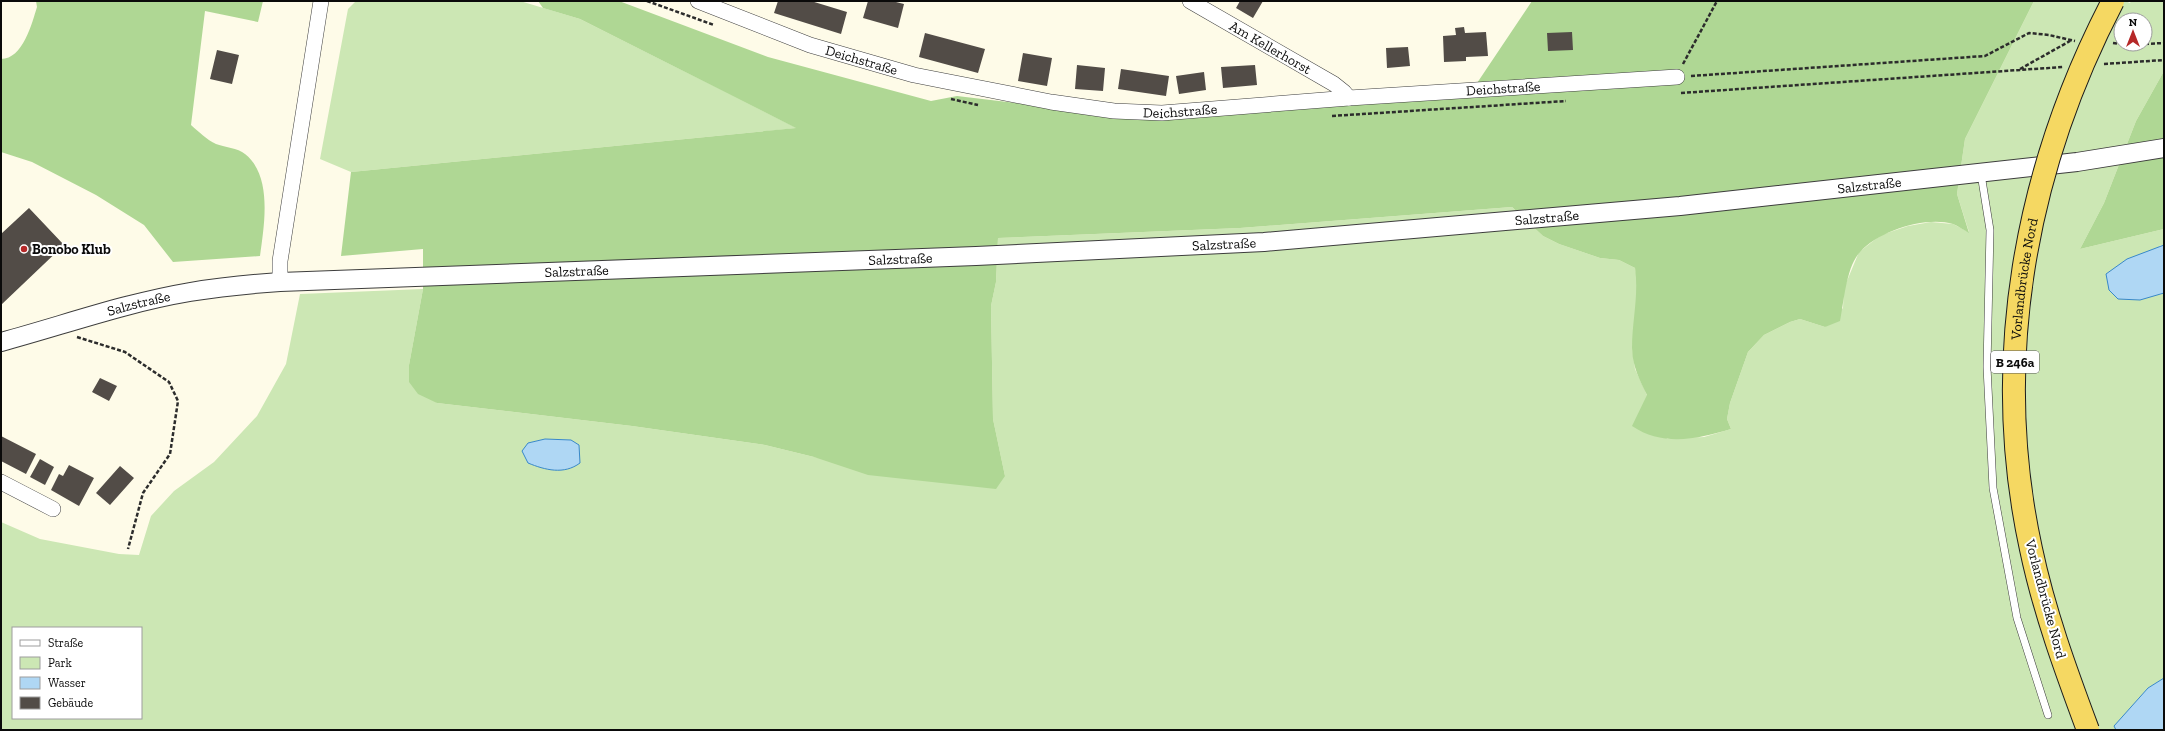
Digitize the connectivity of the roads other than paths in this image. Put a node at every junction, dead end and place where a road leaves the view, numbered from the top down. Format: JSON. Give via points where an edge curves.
{"nodes":[{"id":1,"x":321,"y":1,"type":"edge"},
{"id":2,"x":698,"y":1,"type":"edge"},
{"id":3,"x":1190,"y":1,"type":"edge"},
{"id":4,"x":2113,"y":1,"type":"edge"},
{"id":5,"x":1677,"y":77,"type":"road end"},
{"id":6,"x":1349,"y":98,"type":"junction"},
{"id":7,"x":2164,"y":148,"type":"edge"},
{"id":8,"x":1981,"y":173,"type":"junction"},
{"id":9,"x":280,"y":282,"type":"junction"},
{"id":10,"x":1,"y":342,"type":"edge"},
{"id":11,"x":1,"y":482,"type":"edge"},
{"id":12,"x":53,"y":509,"type":"dead end"},
{"id":13,"x":2048,"y":715,"type":"dead end"},
{"id":14,"x":2088,"y":730,"type":"edge"}],
"edges":[{"from":1,"to":9,"type":"street","via":[[280,261]]},
{"from":2,"to":6,"type":"street","name":"Deichstraße","via":[[810,45],[914,75],[1051,102],[1114,111],[1162,113]]},
{"from":3,"to":6,"type":"street","name":"Am Kellerhorst","via":[[1334,84]]},
{"from":4,"to":14,"type":"main road","name":"Vorlandbrücke Nord","number":"B 246a","bridge":true,"via":[[2082,63],[2051,147],[2026,252],[2018,303],[2015,347],[2014,403],[2017,451],[2031,548],[2058,647]]},
{"from":5,"to":6,"type":"street","name":"Deichstraße"},
{"from":7,"to":8,"type":"street","name":"Salzstraße","via":[[2077,162]]},
{"from":8,"to":9,"type":"street","name":"Salzstraße","via":[[1680,206],[1264,242],[976,256]]},
{"from":8,"to":13,"type":"lane","via":[[1990,230],[1987,367],[1993,488],[2017,618]]},
{"from":9,"to":10,"type":"street","name":"Salzstraße","via":[[189,292],[117,308]]},
{"from":11,"to":12,"type":"street"}]}
